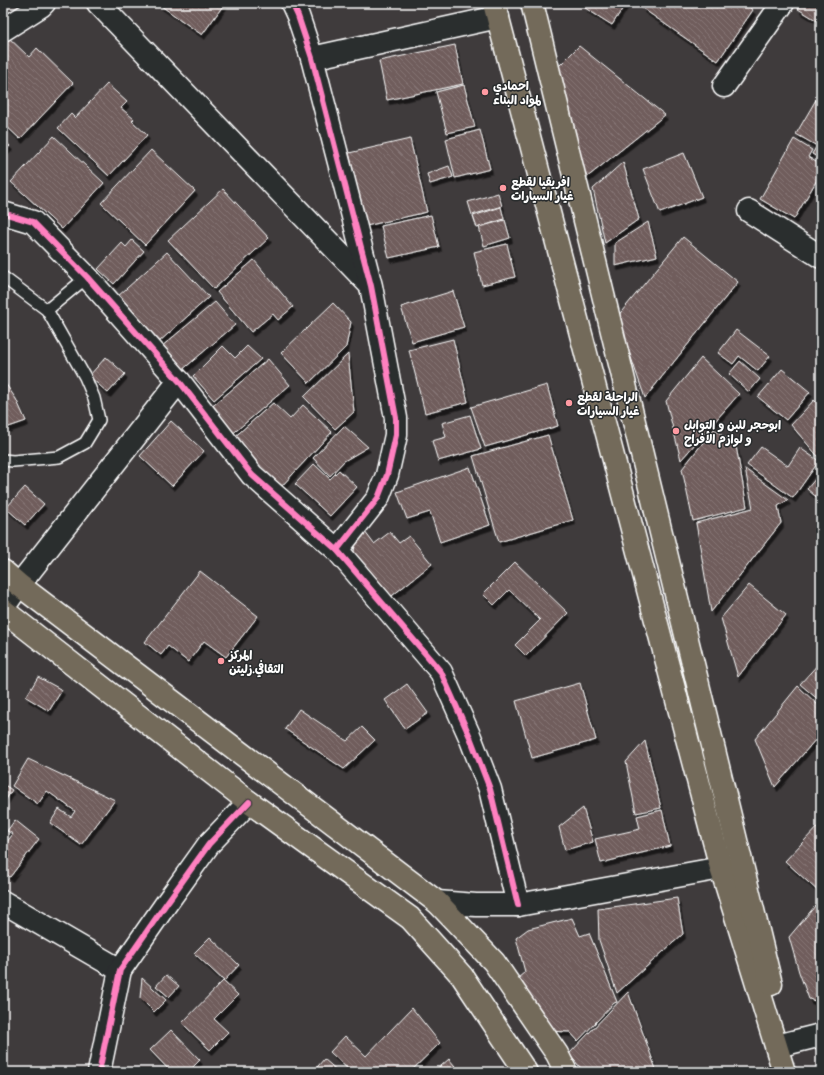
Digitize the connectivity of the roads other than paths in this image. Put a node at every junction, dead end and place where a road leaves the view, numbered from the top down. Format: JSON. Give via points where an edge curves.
{"nodes":[{"id":1,"x":44,"y":3,"type":"edge"},
{"id":2,"x":98,"y":3,"type":"edge"},
{"id":3,"x":292,"y":3,"type":"edge"},
{"id":4,"x":532,"y":3,"type":"edge"},
{"id":5,"x":783,"y":3,"type":"edge"},
{"id":6,"x":496,"y":10,"type":"edge"},
{"id":7,"x":3,"y":30,"type":"edge"},
{"id":8,"x":312,"y":58,"type":"junction"},
{"id":9,"x":724,"y":86,"type":"dead end"},
{"id":10,"x":749,"y":212,"type":"dead end"},
{"id":11,"x":3,"y":213,"type":"edge"},
{"id":12,"x":821,"y":257,"type":"edge"},
{"id":13,"x":87,"y":276,"type":"junction"},
{"id":14,"x":3,"y":277,"type":"edge"},
{"id":15,"x":371,"y":286,"type":"junction"},
{"id":16,"x":47,"y":310,"type":"junction"},
{"id":17,"x":179,"y":381,"type":"junction"},
{"id":18,"x":3,"y":460,"type":"edge"},
{"id":19,"x":337,"y":550,"type":"junction"},
{"id":20,"x":11,"y":578,"type":"edge"},
{"id":21,"x":3,"y":609,"type":"edge"},
{"id":22,"x":249,"y":802,"type":"junction"},
{"id":23,"x":721,"y":868,"type":"junction"},
{"id":24,"x":3,"y":902,"type":"edge"},
{"id":25,"x":437,"y":902,"type":"junction"},
{"id":26,"x":518,"y":905,"type":"junction"},
{"id":27,"x":120,"y":970,"type":"junction"},
{"id":28,"x":821,"y":1035,"type":"edge"},
{"id":29,"x":785,"y":1044,"type":"junction"},
{"id":30,"x":519,"y":1066,"type":"edge"},
{"id":31,"x":99,"y":1072,"type":"edge"},
{"id":32,"x":566,"y":1072,"type":"edge"},
{"id":33,"x":784,"y":1072,"type":"edge"},
{"id":34,"x":795,"y":1072,"type":"edge"}],
"edges":[{"from":1,"to":7,"type":"street"},
{"from":2,"to":15,"type":"street"},
{"from":3,"to":8,"type":"street"},
{"from":4,"to":29,"type":"main road"},
{"from":5,"to":9,"type":"street"},
{"from":6,"to":8,"type":"street"},
{"from":6,"to":23,"type":"main road"},
{"from":8,"to":15,"type":"street"},
{"from":10,"to":12,"type":"street"},
{"from":11,"to":13,"type":"street","via":[[33,222]]},
{"from":13,"to":16,"type":"lane"},
{"from":13,"to":17,"type":"street"},
{"from":14,"to":16,"type":"lane"},
{"from":15,"to":19,"type":"street","via":[[396,418],[396,435],[387,475],[378,498]]},
{"from":16,"to":18,"type":"lane","via":[[85,377],[94,398],[99,420],[85,443],[58,457]]},
{"from":17,"to":19,"type":"street","via":[[252,475]]},
{"from":17,"to":20,"type":"street"},
{"from":19,"to":26,"type":"street","via":[[440,672],[470,737],[490,790]]},
{"from":20,"to":21,"type":"street"},
{"from":20,"to":25,"type":"main road"},
{"from":21,"to":22,"type":"main road"},
{"from":22,"to":27,"type":"street","via":[[209,844]]},
{"from":22,"to":30,"type":"main road","via":[[410,918],[462,976]]},
{"from":23,"to":26,"type":"street"},
{"from":23,"to":33,"type":"main road"},
{"from":24,"to":27,"type":"street"},
{"from":25,"to":26,"type":"street"},
{"from":25,"to":32,"type":"main road","via":[[494,962],[557,1054]]},
{"from":27,"to":31,"type":"street"},
{"from":28,"to":29,"type":"street"},
{"from":29,"to":34,"type":"main road"}]}
